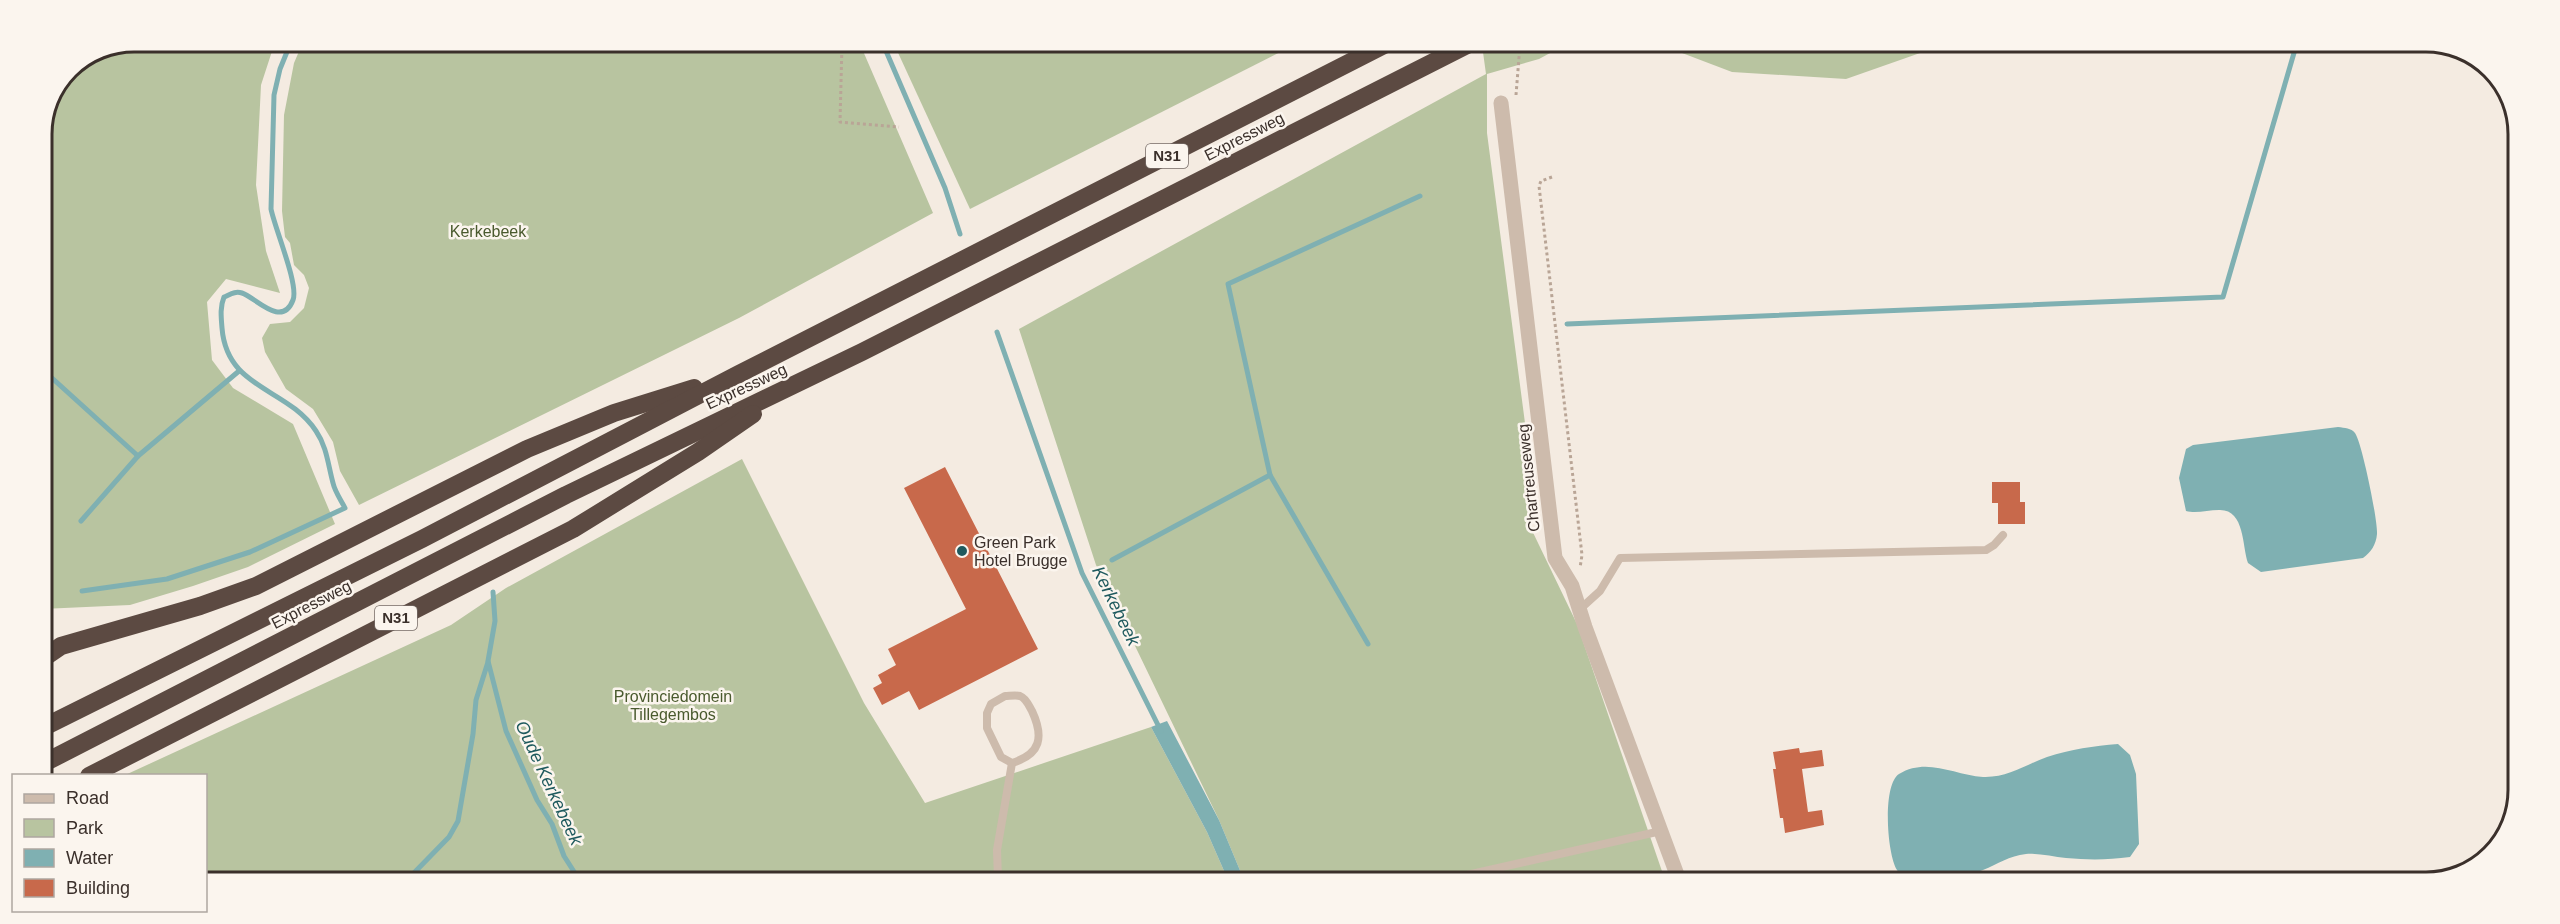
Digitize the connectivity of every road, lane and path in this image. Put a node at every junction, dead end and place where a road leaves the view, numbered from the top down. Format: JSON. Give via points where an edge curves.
{"nodes":[{"id":1,"x":842,"y":52,"type":"edge"},
{"id":2,"x":1370,"y":52,"type":"edge"},
{"id":3,"x":1453,"y":52,"type":"edge"},
{"id":4,"x":1501,"y":103,"type":"dead end"},
{"id":5,"x":899,"y":127,"type":"dead end"},
{"id":6,"x":1552,"y":177,"type":"dead end"},
{"id":7,"x":739,"y":374,"type":"junction"},
{"id":8,"x":792,"y":387,"type":"junction"},
{"id":9,"x":2003,"y":535,"type":"dead end"},
{"id":10,"x":1572,"y":586,"type":"junction"},
{"id":11,"x":1579,"y":610,"type":"junction"},
{"id":12,"x":53,"y":652,"type":"edge"},
{"id":13,"x":53,"y":723,"type":"edge"},
{"id":14,"x":53,"y":758,"type":"edge"},
{"id":15,"x":1012,"y":763,"type":"junction"},
{"id":16,"x":92,"y":774,"type":"edge"},
{"id":17,"x":1661,"y":831,"type":"junction"},
{"id":18,"x":998,"y":872,"type":"edge"},
{"id":19,"x":1480,"y":872,"type":"edge"},
{"id":20,"x":1676,"y":872,"type":"edge"}],
"edges":[{"from":1,"to":5,"type":"path","via":[[840,122]]},
{"from":2,"to":7,"type":"highway","name":"Expressweg","number":"N31"},
{"from":3,"to":8,"type":"highway","name":"Expressweg","number":"N31"},
{"from":4,"to":10,"type":"street","name":"Chartreuseweg","via":[[1555,558]]},
{"from":6,"to":10,"type":"path","via":[[1539,186],[1582,555]]},
{"from":7,"to":12,"type":"highway","number":"N31","via":[[614,413],[527,449],[256,586]]},
{"from":7,"to":13,"type":"highway","name":"Expressweg","number":"N31","via":[[422,539]]},
{"from":8,"to":14,"type":"highway","name":"Expressweg","number":"N31","via":[[566,495]]},
{"from":8,"to":16,"type":"highway","number":"N31","via":[[698,452],[573,529]]},
{"from":9,"to":11,"type":"lane","via":[[1986,550],[1620,558],[1599,591]]},
{"from":10,"to":11,"type":"street","name":"Chartreuseweg"},
{"from":11,"to":17,"type":"street","name":"Chartreuseweg"},
{"from":15,"to":15,"type":"lane","via":[[1029,758],[1038,743],[1039,727],[1020,696],[1005,696],[992,704],[987,713],[987,728],[1001,758]]},
{"from":15,"to":18,"type":"lane"},
{"from":17,"to":19,"type":"lane"},
{"from":17,"to":20,"type":"street","name":"Chartreuseweg"}]}
